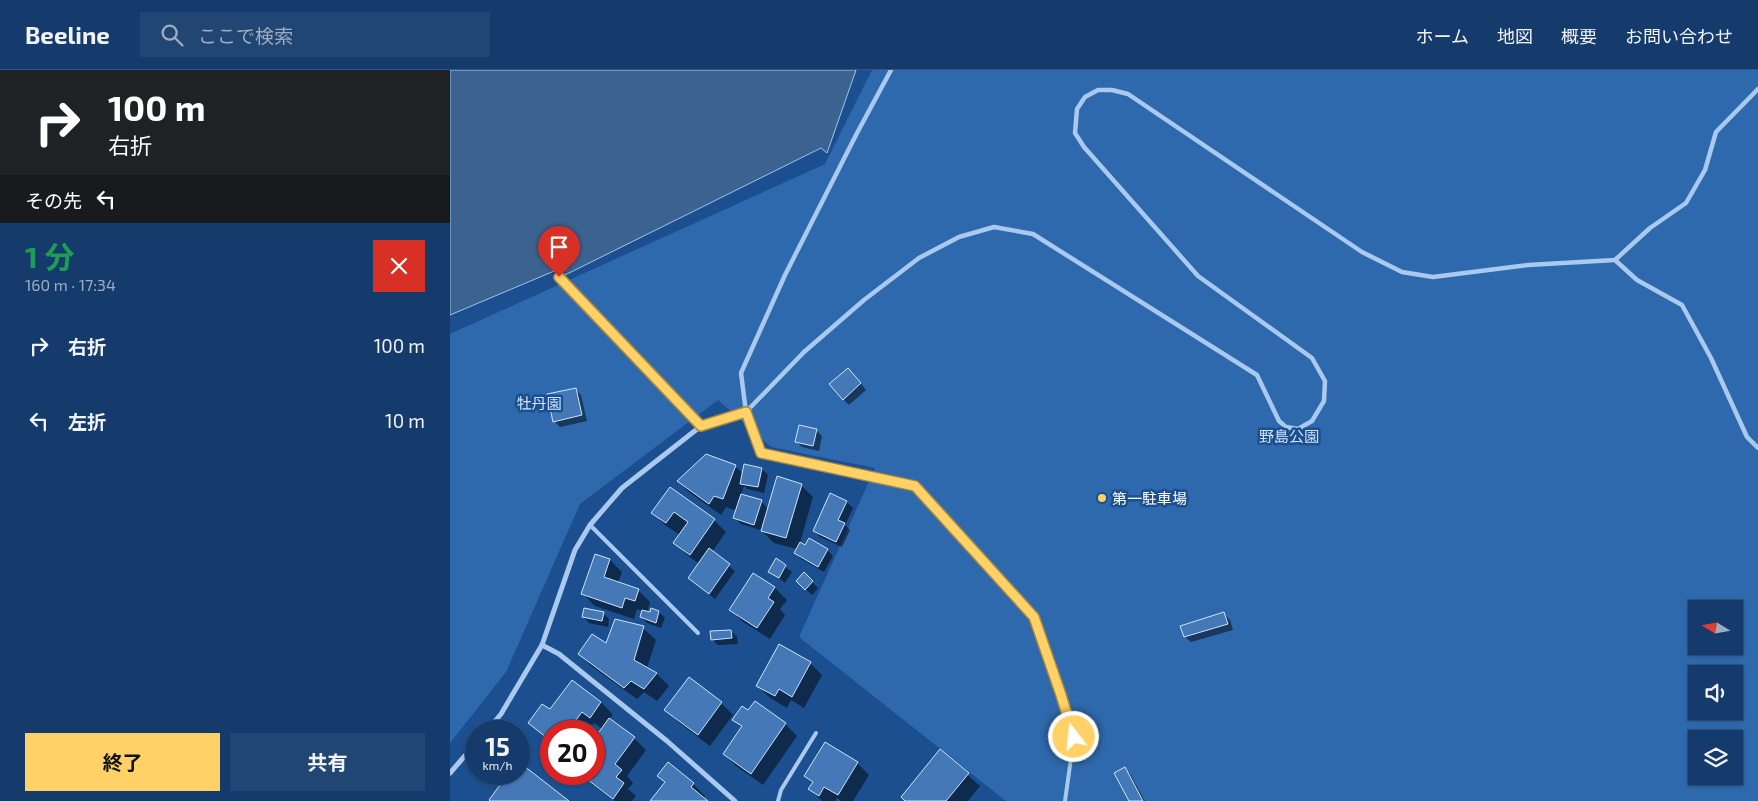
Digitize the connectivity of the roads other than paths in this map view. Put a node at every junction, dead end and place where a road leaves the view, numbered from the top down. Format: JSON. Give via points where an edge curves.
{"nodes":[{"id":1,"x":891,"y":70,"type":"edge"},
{"id":2,"x":1758,"y":89,"type":"edge"},
{"id":3,"x":1615,"y":260,"type":"junction"},
{"id":4,"x":559,"y":277,"type":"dead end"},
{"id":5,"x":746,"y":412,"type":"junction"},
{"id":6,"x":701,"y":426,"type":"junction"},
{"id":7,"x":1758,"y":448,"type":"edge"},
{"id":8,"x":590,"y":525,"type":"junction"},
{"id":9,"x":698,"y":633,"type":"dead end"},
{"id":10,"x":542,"y":645,"type":"junction"},
{"id":11,"x":496,"y":720,"type":"edge"},
{"id":12,"x":816,"y":733,"type":"dead end"},
{"id":13,"x":465,"y":756,"type":"edge"},
{"id":14,"x":450,"y":773,"type":"edge"},
{"id":15,"x":735,"y":801,"type":"edge"},
{"id":16,"x":778,"y":801,"type":"edge"},
{"id":17,"x":1065,"y":801,"type":"edge"}],
"edges":[{"from":1,"to":5,"type":"street","via":[[785,275],[741,373]]},
{"from":2,"to":3,"type":"street","via":[[1716,132],[1705,170],[1686,203],[1650,228]]},
{"from":3,"to":5,"type":"street","via":[[1528,265],[1433,277],[1402,272],[1362,252],[1128,94],[1098,90],[1085,97],[1077,109],[1075,133],[1084,147],[1198,276],[1312,358],[1325,381],[1324,400],[1312,421],[1298,429],[1286,427],[1279,421],[1257,375],[1033,234],[994,227],[959,237],[919,258],[804,352]]},
{"from":3,"to":7,"type":"street","via":[[1637,280],[1682,305],[1712,358],[1747,437]]},
{"from":4,"to":6,"type":"lane"},
{"from":5,"to":6,"type":"street"},
{"from":5,"to":17,"type":"lane","via":[[761,453],[915,486],[1034,617],[1074,737]]},
{"from":6,"to":8,"type":"street","via":[[622,488]]},
{"from":8,"to":9,"type":"lane"},
{"from":8,"to":10,"type":"street","via":[[575,550]]},
{"from":10,"to":11,"type":"street"},
{"from":10,"to":15,"type":"street","via":[[559,654]]},
{"from":12,"to":16,"type":"lane","via":[[781,790]]},
{"from":13,"to":14,"type":"street"}]}
